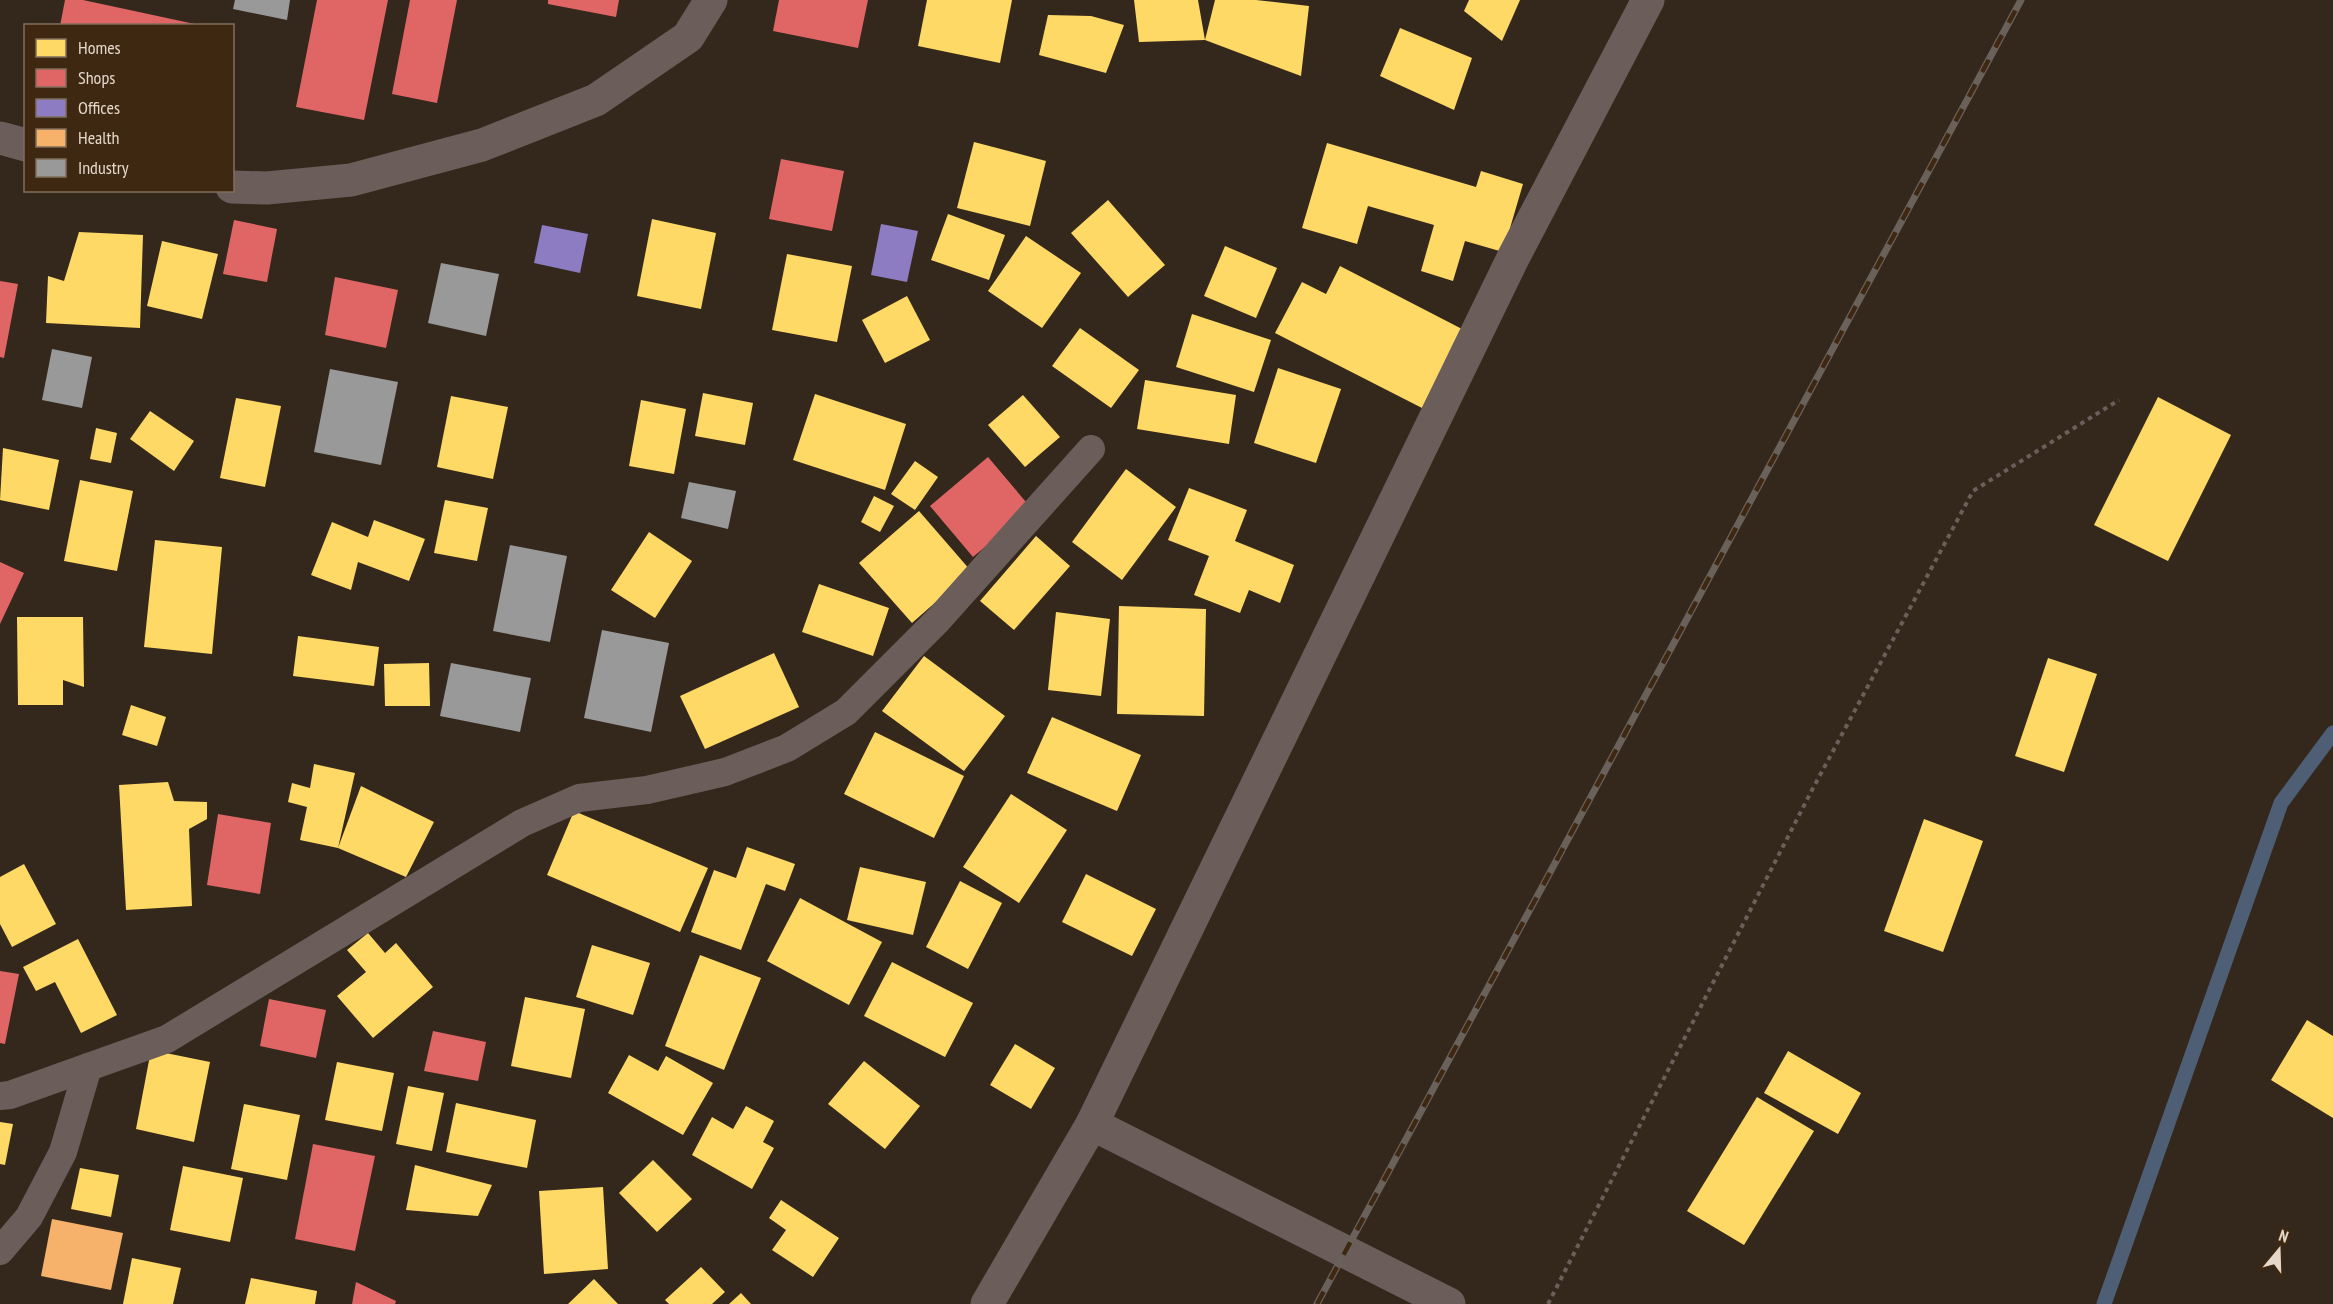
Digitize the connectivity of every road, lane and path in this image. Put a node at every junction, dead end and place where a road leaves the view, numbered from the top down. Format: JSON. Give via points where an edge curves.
{"nodes":[{"id":1,"x":711,"y":0,"type":"edge"},
{"id":2,"x":1648,"y":0,"type":"edge"},
{"id":3,"x":0,"y":138,"type":"edge"},
{"id":4,"x":24,"y":144,"type":"edge"},
{"id":5,"x":234,"y":188,"type":"edge"},
{"id":6,"x":2119,"y":399,"type":"dead end"},
{"id":7,"x":1091,"y":449,"type":"dead end"},
{"id":8,"x":88,"y":1067,"type":"junction"},
{"id":9,"x":0,"y":1096,"type":"edge"},
{"id":10,"x":1092,"y":1124,"type":"junction"},
{"id":11,"x":0,"y":1251,"type":"edge"},
{"id":12,"x":987,"y":1304,"type":"edge"},
{"id":13,"x":1449,"y":1304,"type":"edge"},
{"id":14,"x":1548,"y":1304,"type":"edge"}],
"edges":[{"from":1,"to":5,"type":"street","via":[[688,37],[596,100],[482,145],[351,180],[267,189]]},
{"from":2,"to":10,"type":"street","via":[[1513,258]]},
{"from":3,"to":4,"type":"street"},
{"from":6,"to":14,"type":"path","via":[[1973,491],[1812,790]]},
{"from":7,"to":8,"type":"lane","via":[[938,620],[846,712],[788,748],[725,772],[647,790],[579,798],[522,823],[167,1039]]},
{"from":8,"to":9,"type":"lane"},
{"from":8,"to":11,"type":"lane","via":[[63,1152],[29,1217]]},
{"from":10,"to":12,"type":"street"},
{"from":10,"to":13,"type":"street"}]}
